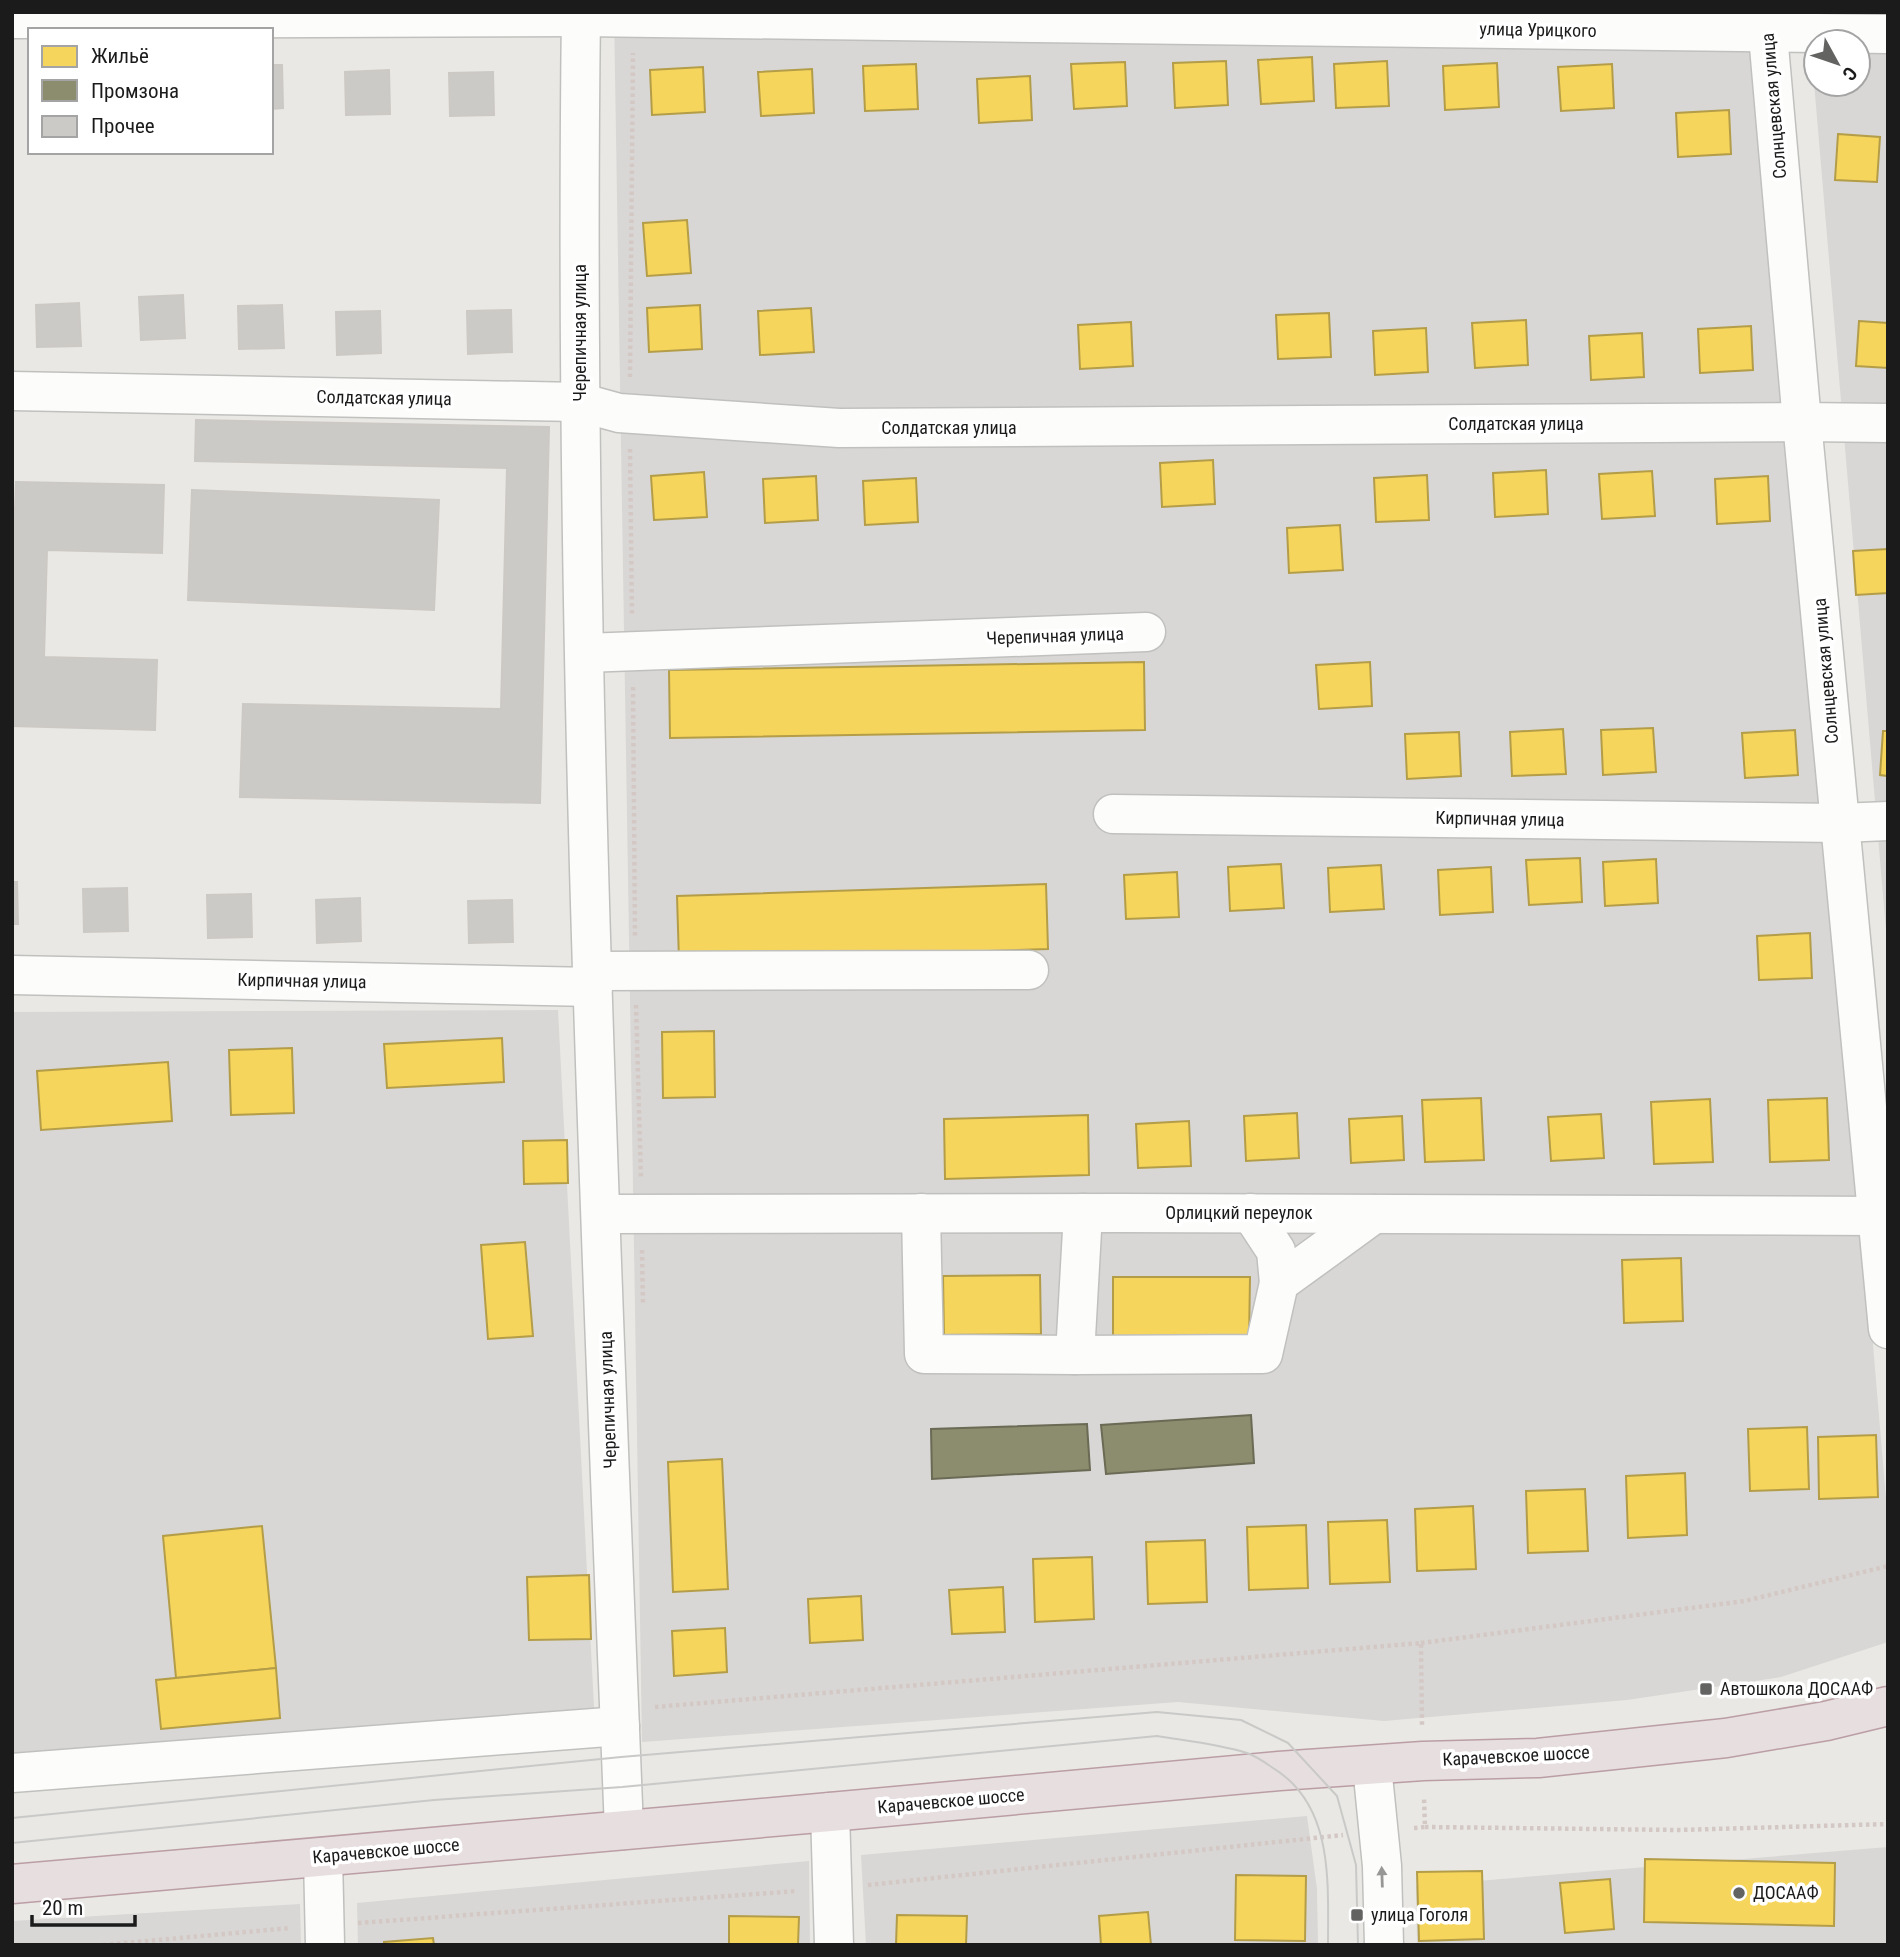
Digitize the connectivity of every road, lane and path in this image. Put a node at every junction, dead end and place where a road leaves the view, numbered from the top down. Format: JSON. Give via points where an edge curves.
{"nodes":[{"id":1,"x":581,"y":15,"type":"edge"},
{"id":2,"x":633,"y":18,"type":"junction"},
{"id":3,"x":12,"y":19,"type":"edge"},
{"id":4,"x":1767,"y":22,"type":"edge"},
{"id":5,"x":1888,"y":34,"type":"edge"},
{"id":6,"x":12,"y":391,"type":"edge"},
{"id":7,"x":579,"y":402,"type":"junction"},
{"id":8,"x":629,"y":414,"type":"junction"},
{"id":9,"x":1802,"y":422,"type":"junction"},
{"id":10,"x":1888,"y":423,"type":"edge"},
{"id":11,"x":1146,"y":632,"type":"dead end"},
{"id":12,"x":633,"y":652,"type":"junction"},
{"id":13,"x":585,"y":653,"type":"junction"},
{"id":14,"x":1112,"y":814,"type":"dead end"},
{"id":15,"x":1888,"y":821,"type":"edge"},
{"id":16,"x":1840,"y":823,"type":"junction"},
{"id":17,"x":635,"y":970,"type":"junction"},
{"id":18,"x":1028,"y":970,"type":"dead end"},
{"id":19,"x":12,"y":975,"type":"edge"},
{"id":20,"x":592,"y":979,"type":"junction"},
{"id":21,"x":922,"y":1213,"type":"junction"},
{"id":22,"x":1083,"y":1213,"type":"junction"},
{"id":23,"x":1251,"y":1213,"type":"junction"},
{"id":24,"x":601,"y":1214,"type":"junction"},
{"id":25,"x":642,"y":1214,"type":"junction"},
{"id":26,"x":1374,"y":1214,"type":"junction"},
{"id":27,"x":1877,"y":1216,"type":"junction"},
{"id":28,"x":1279,"y":1283,"type":"junction"},
{"id":29,"x":643,"y":1310,"type":"dead end"},
{"id":30,"x":1888,"y":1329,"type":"edge"},
{"id":31,"x":1075,"y":1355,"type":"junction"},
{"id":32,"x":1888,"y":1566,"type":"edge"},
{"id":33,"x":1421,"y":1643,"type":"dead end"},
{"id":34,"x":1888,"y":1706,"type":"edge"},
{"id":35,"x":620,"y":1726,"type":"junction"},
{"id":36,"x":1373,"y":1766,"type":"junction"},
{"id":37,"x":12,"y":1773,"type":"edge"},
{"id":38,"x":830,"y":1812,"type":"junction"},
{"id":39,"x":1888,"y":1824,"type":"edge"},
{"id":40,"x":1425,"y":1827,"type":"dead end"},
{"id":41,"x":624,"y":1830,"type":"junction"},
{"id":42,"x":323,"y":1857,"type":"junction"},
{"id":43,"x":12,"y":1884,"type":"edge"},
{"id":44,"x":325,"y":1945,"type":"edge"},
{"id":45,"x":834,"y":1945,"type":"edge"},
{"id":46,"x":1384,"y":1945,"type":"edge"}],
"edges":[{"from":1,"to":2,"type":"street","name":"улица Урицкого"},
{"from":1,"to":3,"type":"street","name":"улица Урицкого"},
{"from":1,"to":7,"type":"street","name":"Черепичная улица"},
{"from":2,"to":4,"type":"street","name":"улица Урицкого"},
{"from":2,"to":8,"type":"path"},
{"from":4,"to":5,"type":"street","name":"улица Урицкого"},
{"from":4,"to":9,"type":"street","name":"Солнцевская улица"},
{"from":6,"to":7,"type":"street","name":"Солдатская улица"},
{"from":7,"to":8,"type":"street","name":"Солдатская улица"},
{"from":7,"to":13,"type":"street","name":"Черепичная улица"},
{"from":8,"to":9,"type":"street","name":"Солдатская улица","via":[[839,428]]},
{"from":8,"to":12,"type":"path"},
{"from":9,"to":10,"type":"street","name":"Солдатская улица"},
{"from":9,"to":16,"type":"street","name":"Солнцевская улица"},
{"from":11,"to":12,"type":"street","name":"Черепичная улица"},
{"from":12,"to":13,"type":"street","name":"Черепичная улица"},
{"from":12,"to":17,"type":"path"},
{"from":13,"to":20,"type":"street","name":"Черепичная улица"},
{"from":14,"to":16,"type":"street","name":"Кирпичная улица"},
{"from":15,"to":16,"type":"street","name":"Кирпичная улица"},
{"from":16,"to":27,"type":"street","name":"Солнцевская улица"},
{"from":17,"to":18,"type":"street"},
{"from":17,"to":20,"type":"street"},
{"from":17,"to":25,"type":"path"},
{"from":19,"to":20,"type":"street","name":"Кирпичная улица"},
{"from":20,"to":24,"type":"street","name":"Черепичная улица"},
{"from":21,"to":22,"type":"street","name":"Орлицкий переулок"},
{"from":21,"to":25,"type":"street","name":"Орлицкий переулок"},
{"from":21,"to":31,"type":"street","via":[[925,1354]]},
{"from":22,"to":23,"type":"street","name":"Орлицкий переулок"},
{"from":22,"to":31,"type":"street"},
{"from":23,"to":26,"type":"street","name":"Орлицкий переулок"},
{"from":23,"to":28,"type":"street","via":[[1276,1251]]},
{"from":24,"to":25,"type":"street","name":"Орлицкий переулок"},
{"from":24,"to":35,"type":"street","name":"Черепичная улица"},
{"from":25,"to":29,"type":"path"},
{"from":26,"to":27,"type":"street","name":"Орлицкий переулок"},
{"from":26,"to":28,"type":"street"},
{"from":27,"to":30,"type":"street","name":"Солнцевская улица"},
{"from":28,"to":31,"type":"street","via":[[1263,1354]]},
{"from":32,"to":33,"type":"path","via":[[1745,1601]]},
{"from":34,"to":36,"type":"highway","name":"Карачевское шоссе","via":[[1726,1738],[1538,1758]]},
{"from":35,"to":37,"type":"street"},
{"from":35,"to":41,"type":"street","name":"Черепичная улица"},
{"from":36,"to":38,"type":"highway","name":"Карачевское шоссе"},
{"from":46,"to":36,"type":"street","one_way":true},
{"from":38,"to":41,"type":"highway","name":"Карачевское шоссе"},
{"from":38,"to":45,"type":"street"},
{"from":39,"to":40,"type":"path","via":[[1679,1830]]},
{"from":41,"to":42,"type":"highway","name":"Карачевское шоссе"},
{"from":42,"to":43,"type":"highway","name":"Карачевское шоссе"},
{"from":42,"to":44,"type":"street"}]}
